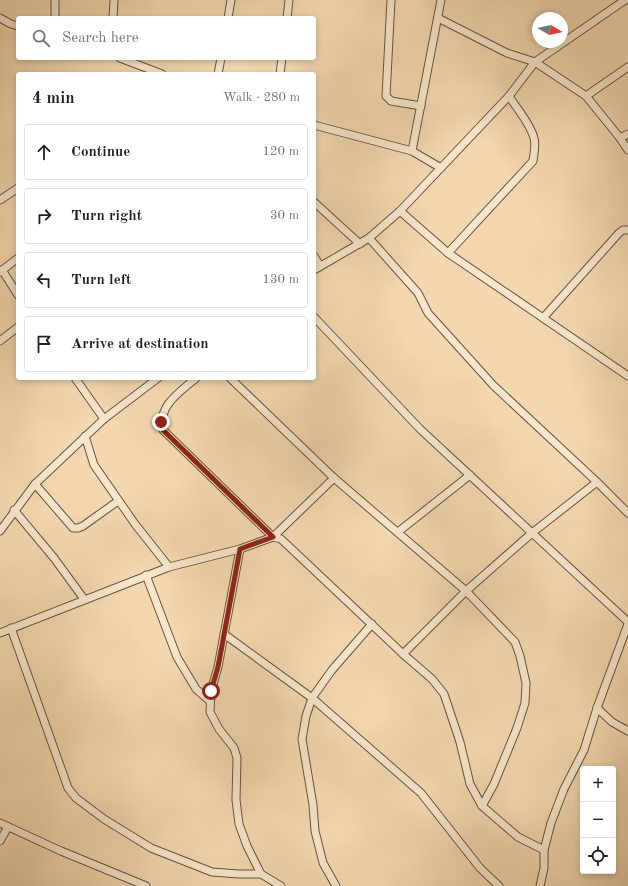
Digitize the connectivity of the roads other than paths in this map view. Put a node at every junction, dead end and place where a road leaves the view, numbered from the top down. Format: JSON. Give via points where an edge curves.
{"nodes":[{"id":1,"x":55,"y":0,"type":"edge"},
{"id":2,"x":114,"y":0,"type":"edge"},
{"id":3,"x":231,"y":0,"type":"edge"},
{"id":4,"x":289,"y":0,"type":"edge"},
{"id":5,"x":391,"y":0,"type":"edge"},
{"id":6,"x":441,"y":0,"type":"edge"},
{"id":7,"x":625,"y":0,"type":"edge"},
{"id":8,"x":55,"y":16,"type":"edge"},
{"id":9,"x":113,"y":16,"type":"edge"},
{"id":10,"x":228,"y":16,"type":"edge"},
{"id":11,"x":287,"y":16,"type":"edge"},
{"id":12,"x":0,"y":18,"type":"edge"},
{"id":13,"x":438,"y":18,"type":"junction"},
{"id":14,"x":16,"y":25,"type":"edge"},
{"id":15,"x":125,"y":60,"type":"edge"},
{"id":16,"x":221,"y":60,"type":"edge"},
{"id":17,"x":282,"y":60,"type":"edge"},
{"id":18,"x":534,"y":62,"type":"junction"},
{"id":19,"x":628,"y":67,"type":"edge"},
{"id":20,"x":157,"y":72,"type":"edge"},
{"id":21,"x":218,"y":72,"type":"edge"},
{"id":22,"x":280,"y":72,"type":"edge"},
{"id":23,"x":509,"y":96,"type":"junction"},
{"id":24,"x":586,"y":96,"type":"junction"},
{"id":25,"x":421,"y":106,"type":"junction"},
{"id":26,"x":316,"y":126,"type":"edge"},
{"id":27,"x":628,"y":134,"type":"edge"},
{"id":28,"x":620,"y":138,"type":"junction"},
{"id":29,"x":628,"y":150,"type":"edge"},
{"id":30,"x":412,"y":151,"type":"junction"},
{"id":31,"x":441,"y":168,"type":"junction"},
{"id":32,"x":16,"y":189,"type":"edge"},
{"id":33,"x":0,"y":200,"type":"edge"},
{"id":34,"x":316,"y":204,"type":"edge"},
{"id":35,"x":400,"y":211,"type":"junction"},
{"id":36,"x":628,"y":230,"type":"edge"},
{"id":37,"x":369,"y":238,"type":"junction"},
{"id":38,"x":360,"y":244,"type":"junction"},
{"id":39,"x":448,"y":253,"type":"junction"},
{"id":40,"x":16,"y":260,"type":"edge"},
{"id":41,"x":317,"y":268,"type":"edge"},
{"id":42,"x":1,"y":271,"type":"edge"},
{"id":43,"x":16,"y":292,"type":"edge"},
{"id":44,"x":542,"y":318,"type":"junction"},
{"id":45,"x":316,"y":319,"type":"edge"},
{"id":46,"x":16,"y":329,"type":"edge"},
{"id":47,"x":0,"y":341,"type":"edge"},
{"id":48,"x":628,"y":376,"type":"edge"},
{"id":49,"x":76,"y":380,"type":"edge"},
{"id":50,"x":194,"y":380,"type":"edge"},
{"id":51,"x":232,"y":380,"type":"edge"},
{"id":52,"x":148,"y":381,"type":"edge"},
{"id":53,"x":104,"y":419,"type":"junction"},
{"id":54,"x":85,"y":436,"type":"junction"},
{"id":55,"x":470,"y":475,"type":"junction"},
{"id":56,"x":334,"y":478,"type":"junction"},
{"id":57,"x":597,"y":482,"type":"junction"},
{"id":58,"x":35,"y":484,"type":"junction"},
{"id":59,"x":118,"y":501,"type":"junction"},
{"id":60,"x":14,"y":510,"type":"junction"},
{"id":61,"x":628,"y":514,"type":"edge"},
{"id":62,"x":0,"y":531,"type":"edge"},
{"id":63,"x":398,"y":532,"type":"junction"},
{"id":64,"x":532,"y":533,"type":"junction"},
{"id":65,"x":273,"y":537,"type":"junction"},
{"id":66,"x":240,"y":549,"type":"junction"},
{"id":67,"x":168,"y":567,"type":"junction"},
{"id":68,"x":146,"y":576,"type":"junction"},
{"id":69,"x":466,"y":591,"type":"junction"},
{"id":70,"x":84,"y":599,"type":"junction"},
{"id":71,"x":628,"y":623,"type":"edge"},
{"id":72,"x":372,"y":624,"type":"junction"},
{"id":73,"x":12,"y":628,"type":"junction"},
{"id":74,"x":0,"y":633,"type":"edge"},
{"id":75,"x":224,"y":634,"type":"junction"},
{"id":76,"x":403,"y":654,"type":"junction"},
{"id":77,"x":312,"y":698,"type":"junction"},
{"id":78,"x":210,"y":701,"type":"junction"},
{"id":79,"x":597,"y":708,"type":"junction"},
{"id":80,"x":628,"y":731,"type":"edge"},
{"id":81,"x":482,"y":806,"type":"junction"},
{"id":82,"x":0,"y":823,"type":"edge"},
{"id":83,"x":8,"y":826,"type":"junction"},
{"id":84,"x":0,"y":841,"type":"edge"},
{"id":85,"x":544,"y":850,"type":"junction"},
{"id":86,"x":261,"y":874,"type":"junction"},
{"id":87,"x":146,"y":886,"type":"edge"},
{"id":88,"x":281,"y":886,"type":"edge"},
{"id":89,"x":336,"y":886,"type":"edge"},
{"id":90,"x":499,"y":886,"type":"edge"},
{"id":91,"x":540,"y":886,"type":"edge"}],
"edges":[{"from":1,"to":8,"type":"street"},
{"from":2,"to":9,"type":"street"},
{"from":3,"to":10,"type":"street"},
{"from":4,"to":11,"type":"street"},
{"from":5,"to":25,"type":"street","via":[[386,96],[391,101]]},
{"from":6,"to":13,"type":"street"},
{"from":7,"to":18,"type":"street"},
{"from":12,"to":14,"type":"street"},
{"from":13,"to":18,"type":"street","via":[[507,53]]},
{"from":13,"to":25,"type":"street"},
{"from":15,"to":20,"type":"street"},
{"from":16,"to":21,"type":"street"},
{"from":17,"to":22,"type":"street"},
{"from":18,"to":23,"type":"street"},
{"from":18,"to":24,"type":"street"},
{"from":19,"to":24,"type":"street"},
{"from":23,"to":31,"type":"street"},
{"from":23,"to":39,"type":"street","via":[[535,139],[533,161]]},
{"from":24,"to":28,"type":"street"},
{"from":25,"to":30,"type":"street"},
{"from":26,"to":30,"type":"street"},
{"from":27,"to":28,"type":"street"},
{"from":28,"to":29,"type":"street"},
{"from":30,"to":31,"type":"street"},
{"from":31,"to":35,"type":"street"},
{"from":32,"to":33,"type":"street"},
{"from":34,"to":38,"type":"street"},
{"from":35,"to":37,"type":"street"},
{"from":35,"to":39,"type":"street"},
{"from":36,"to":44,"type":"street","via":[[619,233]]},
{"from":37,"to":38,"type":"street"},
{"from":37,"to":57,"type":"street","via":[[418,293],[428,313],[493,385]]},
{"from":38,"to":41,"type":"street"},
{"from":39,"to":44,"type":"street"},
{"from":40,"to":42,"type":"street"},
{"from":42,"to":43,"type":"street"},
{"from":44,"to":48,"type":"street"},
{"from":45,"to":55,"type":"street","via":[[420,429]]},
{"from":46,"to":47,"type":"street"},
{"from":49,"to":53,"type":"street"},
{"from":50,"to":65,"type":"street","via":[[168,403],[162,414],[163,430]]},
{"from":51,"to":56,"type":"street"},
{"from":52,"to":53,"type":"street"},
{"from":53,"to":54,"type":"street"},
{"from":54,"to":58,"type":"street"},
{"from":54,"to":59,"type":"street","via":[[94,466]]},
{"from":55,"to":63,"type":"street"},
{"from":55,"to":64,"type":"street"},
{"from":56,"to":63,"type":"street"},
{"from":56,"to":65,"type":"street"},
{"from":57,"to":61,"type":"street"},
{"from":57,"to":64,"type":"street"},
{"from":58,"to":59,"type":"street","via":[[73,528],[82,526]]},
{"from":58,"to":60,"type":"street"},
{"from":59,"to":67,"type":"street"},
{"from":60,"to":62,"type":"street"},
{"from":60,"to":70,"type":"street"},
{"from":63,"to":69,"type":"street"},
{"from":64,"to":69,"type":"street"},
{"from":64,"to":71,"type":"street"},
{"from":65,"to":66,"type":"street"},
{"from":65,"to":72,"type":"street","via":[[281,539]]},
{"from":66,"to":67,"type":"street"},
{"from":66,"to":75,"type":"street"},
{"from":67,"to":68,"type":"street"},
{"from":68,"to":70,"type":"street"},
{"from":68,"to":78,"type":"street","via":[[178,657],[196,689]]},
{"from":69,"to":76,"type":"street"},
{"from":69,"to":81,"type":"street","via":[[515,642],[526,683],[525,703],[517,728]]},
{"from":70,"to":73,"type":"street"},
{"from":71,"to":79,"type":"street"},
{"from":72,"to":76,"type":"street"},
{"from":72,"to":77,"type":"street","via":[[332,670]]},
{"from":73,"to":74,"type":"street"},
{"from":73,"to":86,"type":"street","via":[[68,788],[76,798],[151,848],[212,872]]},
{"from":75,"to":77,"type":"street"},
{"from":75,"to":78,"type":"street"},
{"from":76,"to":81,"type":"street","via":[[432,679],[444,694],[460,742],[470,784]]},
{"from":77,"to":89,"type":"street","via":[[302,739],[315,830],[323,863]]},
{"from":77,"to":90,"type":"street","via":[[421,793],[480,868]]},
{"from":78,"to":86,"type":"street","via":[[210,712],[234,748],[237,758],[236,800],[239,824]]},
{"from":79,"to":80,"type":"street","via":[[612,722]]},
{"from":79,"to":85,"type":"street","via":[[584,750],[564,789],[551,823]]},
{"from":81,"to":85,"type":"street","via":[[518,836]]},
{"from":82,"to":83,"type":"street"},
{"from":83,"to":84,"type":"street"},
{"from":83,"to":87,"type":"street"},
{"from":85,"to":91,"type":"street"},
{"from":86,"to":88,"type":"street"}]}
